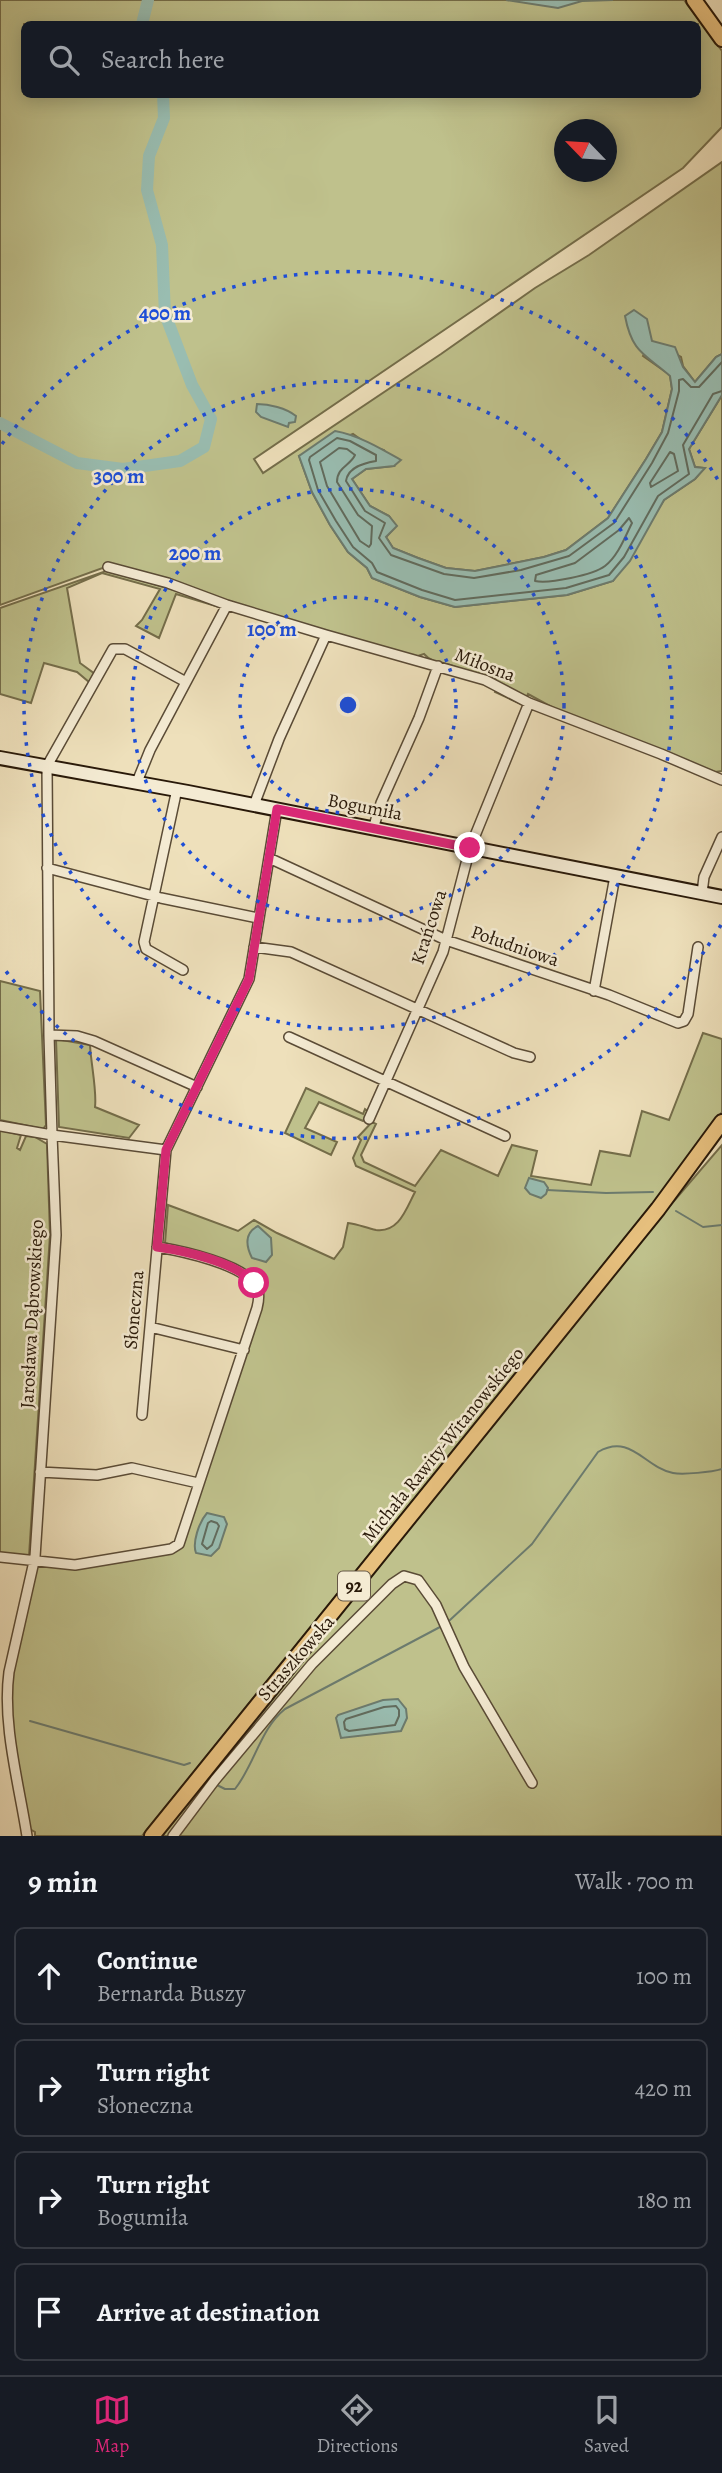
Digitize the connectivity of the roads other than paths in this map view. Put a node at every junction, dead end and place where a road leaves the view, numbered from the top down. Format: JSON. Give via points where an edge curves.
{"nodes":[{"id":1,"x":694,"y":0,"type":"edge"},
{"id":2,"x":722,"y":39,"type":"edge"},
{"id":3,"x":108,"y":567,"type":"dead end"},
{"id":4,"x":227,"y":606,"type":"junction"},
{"id":5,"x":326,"y":635,"type":"junction"},
{"id":6,"x":438,"y":666,"type":"junction"},
{"id":7,"x":186,"y":681,"type":"junction"},
{"id":8,"x":530,"y":703,"type":"junction"},
{"id":9,"x":0,"y":758,"type":"edge"},
{"id":10,"x":47,"y":766,"type":"junction"},
{"id":11,"x":722,"y":780,"type":"edge"},
{"id":12,"x":137,"y":782,"type":"junction"},
{"id":13,"x":177,"y":789,"type":"junction"},
{"id":14,"x":254,"y":804,"type":"junction"},
{"id":15,"x":277,"y":809,"type":"junction"},
{"id":16,"x":373,"y":829,"type":"junction"},
{"id":17,"x":722,"y":837,"type":"edge"},
{"id":18,"x":470,"y":848,"type":"junction"},
{"id":19,"x":269,"y":858,"type":"junction"},
{"id":20,"x":47,"y":868,"type":"junction"},
{"id":21,"x":614,"y":876,"type":"junction"},
{"id":22,"x":702,"y":893,"type":"junction"},
{"id":23,"x":154,"y":896,"type":"junction"},
{"id":24,"x":722,"y":897,"type":"edge"},
{"id":25,"x":258,"y":918,"type":"junction"},
{"id":26,"x":446,"y":940,"type":"junction"},
{"id":27,"x":254,"y":947,"type":"junction"},
{"id":28,"x":698,"y":947,"type":"dead end"},
{"id":29,"x":183,"y":970,"type":"dead end"},
{"id":30,"x":594,"y":990,"type":"junction"},
{"id":31,"x":417,"y":1010,"type":"junction"},
{"id":32,"x":49,"y":1035,"type":"junction"},
{"id":33,"x":289,"y":1037,"type":"dead end"},
{"id":34,"x":530,"y":1057,"type":"dead end"},
{"id":35,"x":386,"y":1081,"type":"junction"},
{"id":36,"x":197,"y":1087,"type":"junction"},
{"id":37,"x":369,"y":1119,"type":"dead end"},
{"id":38,"x":722,"y":1122,"type":"edge"},
{"id":39,"x":0,"y":1126,"type":"edge"},
{"id":40,"x":52,"y":1135,"type":"junction"},
{"id":41,"x":722,"y":1135,"type":"edge"},
{"id":42,"x":505,"y":1136,"type":"dead end"},
{"id":43,"x":166,"y":1150,"type":"junction"},
{"id":44,"x":658,"y":1209,"type":"junction"},
{"id":45,"x":157,"y":1247,"type":"junction"},
{"id":46,"x":150,"y":1327,"type":"junction"},
{"id":47,"x":244,"y":1350,"type":"junction"},
{"id":48,"x":142,"y":1415,"type":"dead end"},
{"id":49,"x":40,"y":1472,"type":"junction"},
{"id":50,"x":198,"y":1483,"type":"junction"},
{"id":51,"x":0,"y":1556,"type":"edge"},
{"id":52,"x":35,"y":1560,"type":"junction"},
{"id":53,"x":5,"y":1671,"type":"edge"},
{"id":54,"x":532,"y":1783,"type":"dead end"},
{"id":55,"x":27,"y":1836,"type":"edge"},
{"id":56,"x":152,"y":1836,"type":"edge"},
{"id":57,"x":173,"y":1836,"type":"edge"}],
"edges":[{"from":1,"to":2,"type":"main road"},
{"from":3,"to":4,"type":"street","name":"Miłosna"},
{"from":4,"to":5,"type":"street","name":"Miłosna"},
{"from":4,"to":7,"type":"street"},
{"from":5,"to":6,"type":"street","name":"Miłosna"},
{"from":5,"to":14,"type":"street"},
{"from":6,"to":8,"type":"street","name":"Miłosna","via":[[485,680]]},
{"from":6,"to":16,"type":"street"},
{"from":7,"to":10,"type":"street","via":[[125,649],[113,649]]},
{"from":7,"to":12,"type":"street"},
{"from":8,"to":11,"type":"street","name":"Miłosna"},
{"from":8,"to":18,"type":"street","name":"Krańcowa"},
{"from":9,"to":10,"type":"street","name":"Bogumiła"},
{"from":10,"to":12,"type":"street","name":"Bogumiła"},
{"from":10,"to":20,"type":"street","name":"Jarosława Dąbrowskiego"},
{"from":12,"to":13,"type":"street","name":"Bogumiła"},
{"from":13,"to":14,"type":"street","name":"Bogumiła"},
{"from":13,"to":23,"type":"street"},
{"from":14,"to":15,"type":"street","name":"Bogumiła"},
{"from":15,"to":16,"type":"street","name":"Bogumiła"},
{"from":15,"to":19,"type":"street","name":"Słoneczna"},
{"from":16,"to":18,"type":"street","name":"Bogumiła"},
{"from":17,"to":22,"type":"street"},
{"from":18,"to":21,"type":"street","name":"Bogumiła"},
{"from":18,"to":26,"type":"street","name":"Krańcowa"},
{"from":19,"to":25,"type":"street","name":"Słoneczna"},
{"from":19,"to":26,"type":"street","name":"Południowa"},
{"from":20,"to":23,"type":"street"},
{"from":20,"to":32,"type":"street","name":"Jarosława Dąbrowskiego"},
{"from":21,"to":22,"type":"street","name":"Bogumiła"},
{"from":21,"to":30,"type":"street"},
{"from":22,"to":24,"type":"street","name":"Bogumiła"},
{"from":23,"to":25,"type":"street"},
{"from":23,"to":29,"type":"street","via":[[144,946]]},
{"from":25,"to":27,"type":"street","name":"Słoneczna"},
{"from":26,"to":30,"type":"street","name":"Południowa"},
{"from":26,"to":31,"type":"street","name":"Krańcowa"},
{"from":27,"to":31,"type":"street","via":[[290,952]]},
{"from":27,"to":36,"type":"street","name":"Słoneczna","via":[[249,979]]},
{"from":28,"to":30,"type":"street","name":"Południowa","via":[[688,1014],[680,1023]]},
{"from":31,"to":34,"type":"street"},
{"from":31,"to":35,"type":"street","name":"Krańcowa"},
{"from":32,"to":36,"type":"street","via":[[94,1041]]},
{"from":32,"to":40,"type":"street","name":"Jarosława Dąbrowskiego"},
{"from":33,"to":35,"type":"street"},
{"from":35,"to":37,"type":"street","name":"Krańcowa"},
{"from":35,"to":42,"type":"street"},
{"from":36,"to":43,"type":"street","name":"Słoneczna"},
{"from":38,"to":44,"type":"main road","name":"Michała Rawity-Witanowskiego","number":"92"},
{"from":39,"to":40,"type":"street"},
{"from":40,"to":43,"type":"street"},
{"from":40,"to":49,"type":"street","name":"Jarosława Dąbrowskiego","via":[[55,1235]]},
{"from":41,"to":44,"type":"main road","name":"Michała Rawity-Witanowskiego","number":"92"},
{"from":43,"to":45,"type":"street","name":"Słoneczna"},
{"from":44,"to":56,"type":"main road","name":"Michała Rawity-Witanowskiego","number":"92"},
{"from":45,"to":46,"type":"street","name":"Słoneczna"},
{"from":45,"to":47,"type":"street","via":[[230,1267],[254,1283],[258,1302]]},
{"from":46,"to":47,"type":"street"},
{"from":46,"to":48,"type":"street","name":"Słoneczna"},
{"from":47,"to":50,"type":"street"},
{"from":49,"to":50,"type":"street","via":[[97,1475],[132,1468]]},
{"from":49,"to":52,"type":"street","name":"Jarosława Dąbrowskiego"},
{"from":50,"to":52,"type":"street","via":[[177,1546],[92,1564]]},
{"from":51,"to":52,"type":"street"},
{"from":52,"to":53,"type":"street","name":"Jarosława Dąbrowskiego"},
{"from":53,"to":55,"type":"street","name":"Jarosława Dąbrowskiego"},
{"from":54,"to":57,"type":"street","name":"Straszkowska","via":[[464,1667],[436,1605],[418,1580],[404,1576],[312,1664]]}]}
